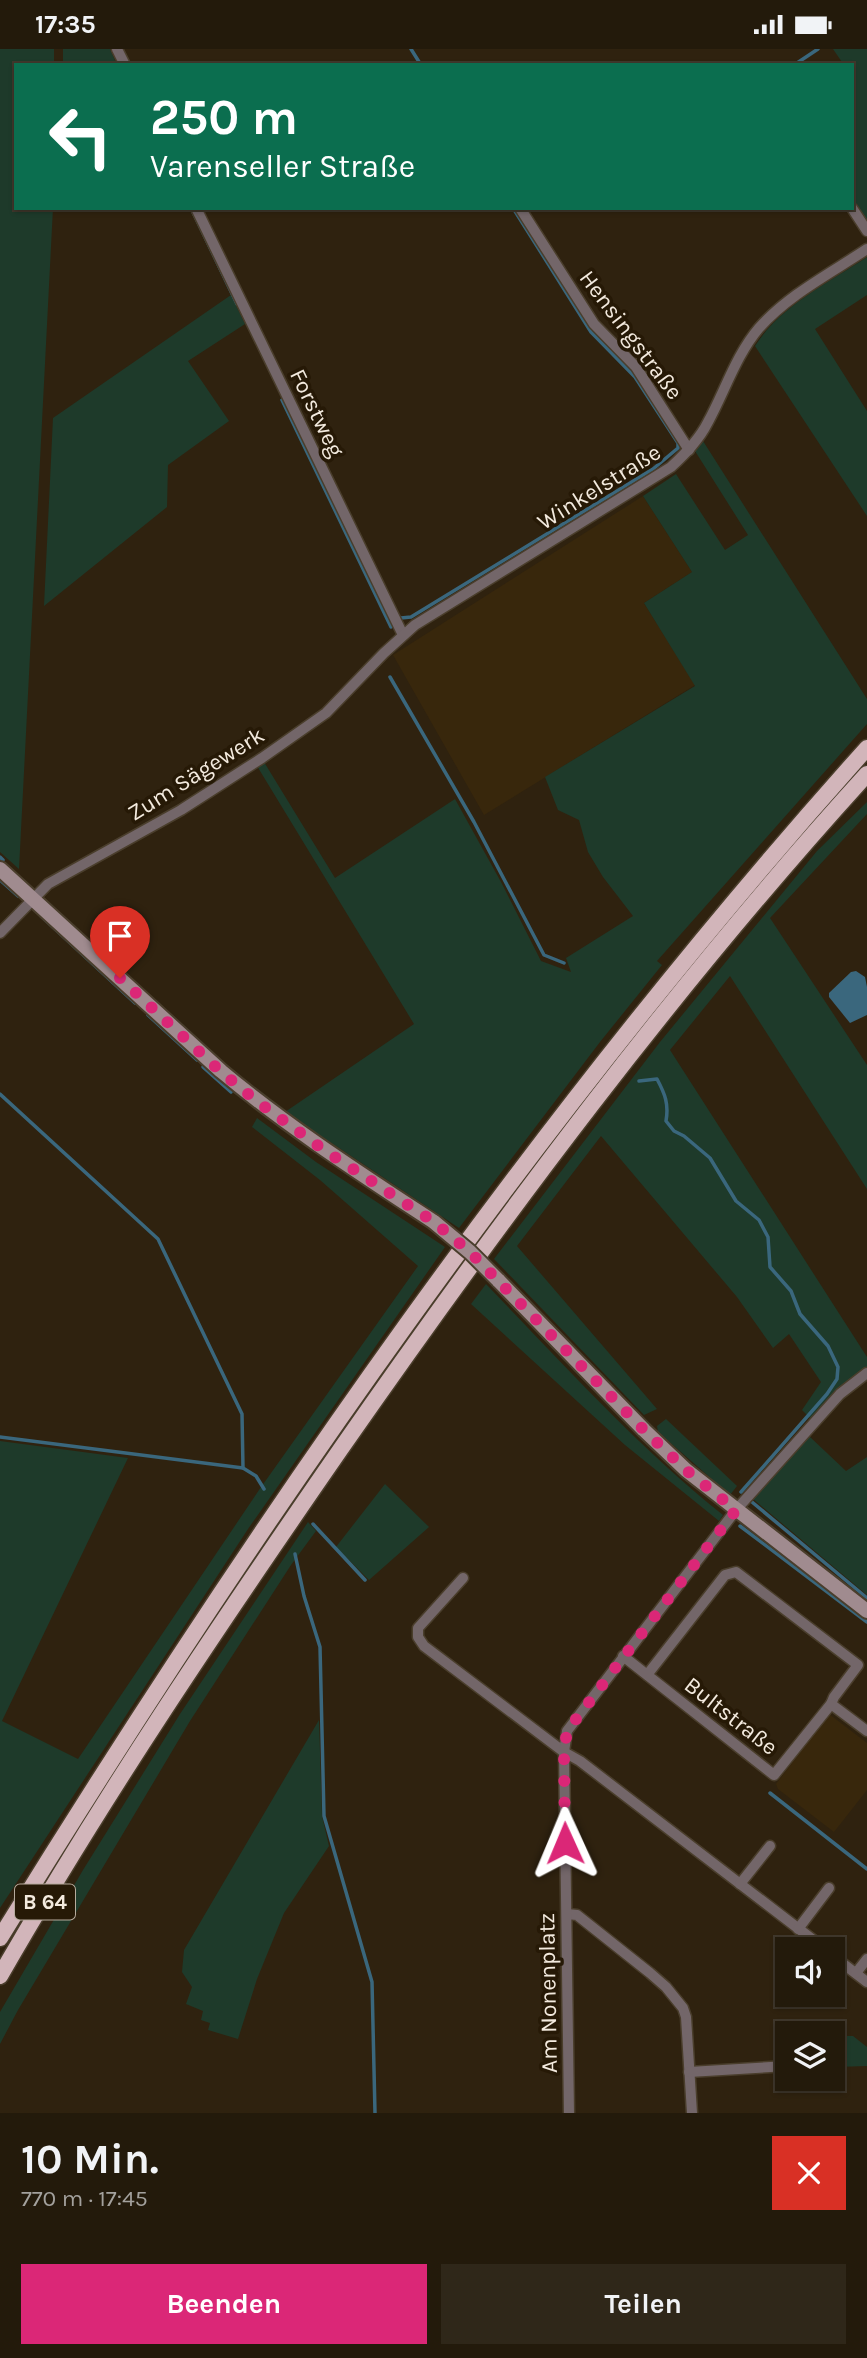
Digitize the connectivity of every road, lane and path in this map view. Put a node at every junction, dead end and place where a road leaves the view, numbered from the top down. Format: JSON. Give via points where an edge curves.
{"nodes":[{"id":1,"x":197,"y":210,"type":"edge"},
{"id":2,"x":521,"y":210,"type":"edge"},
{"id":3,"x":853,"y":210,"type":"edge"},
{"id":4,"x":867,"y":232,"type":"edge"},
{"id":5,"x":867,"y":249,"type":"edge"},
{"id":6,"x":690,"y":450,"type":"junction"},
{"id":7,"x":403,"y":635,"type":"junction"},
{"id":8,"x":867,"y":748,"type":"edge"},
{"id":9,"x":867,"y":774,"type":"edge"},
{"id":10,"x":0,"y":869,"type":"edge"},
{"id":11,"x":33,"y":900,"type":"junction"},
{"id":12,"x":0,"y":933,"type":"edge"},
{"id":13,"x":867,"y":1373,"type":"edge"},
{"id":14,"x":736,"y":1510,"type":"junction"},
{"id":15,"x":463,"y":1578,"type":"dead end"},
{"id":16,"x":867,"y":1611,"type":"edge"},
{"id":17,"x":623,"y":1656,"type":"junction"},
{"id":18,"x":647,"y":1675,"type":"junction"},
{"id":19,"x":831,"y":1704,"type":"junction"},
{"id":20,"x":867,"y":1731,"type":"edge"},
{"id":21,"x":564,"y":1752,"type":"junction"},
{"id":22,"x":770,"y":1846,"type":"dead end"},
{"id":23,"x":740,"y":1884,"type":"junction"},
{"id":24,"x":829,"y":1888,"type":"dead end"},
{"id":25,"x":566,"y":1914,"type":"junction"},
{"id":26,"x":798,"y":1929,"type":"junction"},
{"id":27,"x":809,"y":1937,"type":"edge"},
{"id":28,"x":0,"y":1938,"type":"edge"},
{"id":29,"x":867,"y":1959,"type":"edge"},
{"id":30,"x":845,"y":1965,"type":"edge"},
{"id":31,"x":856,"y":1973,"type":"junction"},
{"id":32,"x":0,"y":1976,"type":"edge"},
{"id":33,"x":867,"y":1982,"type":"edge"},
{"id":34,"x":775,"y":2067,"type":"edge"},
{"id":35,"x":689,"y":2072,"type":"junction"},
{"id":36,"x":569,"y":2113,"type":"edge"},
{"id":37,"x":692,"y":2113,"type":"edge"}],
"edges":[{"from":1,"to":7,"type":"street","name":"Forstweg"},
{"from":2,"to":6,"type":"street","name":"Hensingstraße","via":[[594,324],[636,367]]},
{"from":3,"to":4,"type":"street"},
{"from":5,"to":6,"type":"street","name":"Winkelstraße","via":[[786,303],[758,329]]},
{"from":6,"to":7,"type":"street","name":"Winkelstraße","via":[[671,467]]},
{"from":7,"to":11,"type":"street","name":"Zum Sägewerk","via":[[326,713],[181,810],[48,884]]},
{"from":8,"to":28,"type":"highway","number":"B 64","via":[[682,961],[385,1354],[152,1696]]},
{"from":9,"to":32,"type":"highway","number":"B 64","via":[[695,975],[561,1145],[399,1366],[166,1706]]},
{"from":10,"to":11,"type":"main road"},
{"from":11,"to":12,"type":"street","name":"Zum Sägewerk"},
{"from":11,"to":14,"type":"main road","bridge":true,"via":[[258,1102],[434,1222],[470,1252],[644,1430]]},
{"from":13,"to":14,"type":"street","name":"Am Nonenplatz","via":[[840,1394]]},
{"from":14,"to":16,"type":"main road"},
{"from":14,"to":17,"type":"street","name":"Am Nonenplatz"},
{"from":15,"to":21,"type":"street","via":[[418,1628],[418,1637]]},
{"from":17,"to":18,"type":"street","name":"Bultstraße"},
{"from":17,"to":21,"type":"street","name":"Am Nonenplatz","via":[[567,1731]]},
{"from":18,"to":19,"type":"street","name":"Bultstraße","via":[[775,1775]]},
{"from":18,"to":19,"type":"street","via":[[725,1576],[736,1572],[858,1665]]},
{"from":19,"to":20,"type":"street"},
{"from":21,"to":23,"type":"street"},
{"from":21,"to":25,"type":"street","name":"Am Nonenplatz"},
{"from":22,"to":23,"type":"street"},
{"from":23,"to":26,"type":"street"},
{"from":24,"to":26,"type":"street"},
{"from":25,"to":35,"type":"street","via":[[577,1915],[678,1999],[686,2017]]},
{"from":25,"to":36,"type":"street","name":"Am Nonenplatz"},
{"from":26,"to":27,"type":"street"},
{"from":29,"to":31,"type":"street"},
{"from":30,"to":31,"type":"street"},
{"from":31,"to":33,"type":"street"},
{"from":34,"to":35,"type":"street"},
{"from":35,"to":37,"type":"street"}]}
